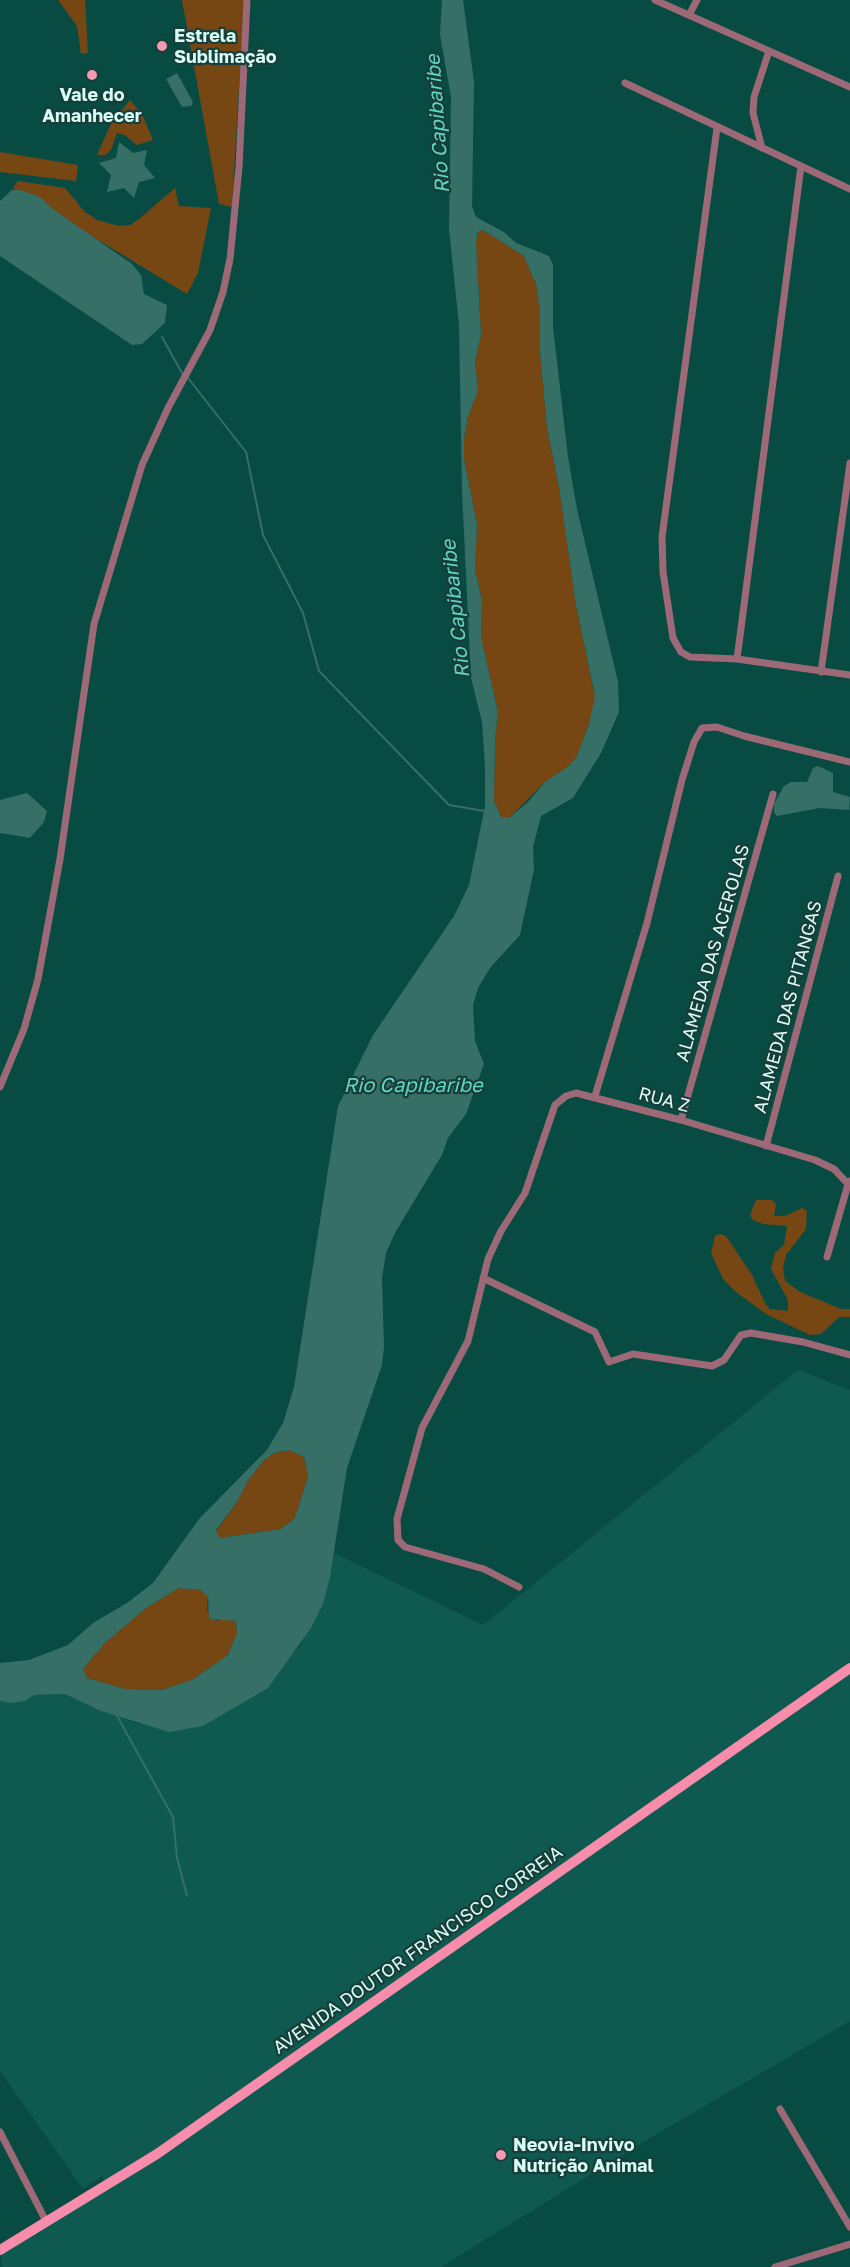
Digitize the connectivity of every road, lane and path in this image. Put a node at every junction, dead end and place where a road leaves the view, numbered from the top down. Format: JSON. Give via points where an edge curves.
{"nodes":[{"id":1,"x":247,"y":0,"type":"edge"},
{"id":2,"x":655,"y":0,"type":"edge"},
{"id":3,"x":697,"y":0,"type":"edge"},
{"id":4,"x":689,"y":15,"type":"junction"},
{"id":5,"x":769,"y":51,"type":"junction"},
{"id":6,"x":625,"y":83,"type":"dead end"},
{"id":7,"x":850,"y":87,"type":"edge"},
{"id":8,"x":717,"y":128,"type":"junction"},
{"id":9,"x":762,"y":148,"type":"junction"},
{"id":10,"x":801,"y":166,"type":"junction"},
{"id":11,"x":850,"y":189,"type":"edge"},
{"id":12,"x":850,"y":463,"type":"edge"},
{"id":13,"x":738,"y":659,"type":"junction"},
{"id":14,"x":821,"y":672,"type":"junction"},
{"id":15,"x":850,"y":675,"type":"edge"},
{"id":16,"x":850,"y":762,"type":"edge"},
{"id":17,"x":773,"y":794,"type":"dead end"},
{"id":18,"x":838,"y":876,"type":"dead end"},
{"id":19,"x":0,"y":1087,"type":"edge"},
{"id":20,"x":595,"y":1096,"type":"junction"},
{"id":21,"x":681,"y":1120,"type":"junction"},
{"id":22,"x":766,"y":1146,"type":"junction"},
{"id":23,"x":850,"y":1183,"type":"edge"},
{"id":24,"x":827,"y":1257,"type":"dead end"},
{"id":25,"x":483,"y":1278,"type":"junction"},
{"id":26,"x":850,"y":1355,"type":"edge"},
{"id":27,"x":519,"y":1587,"type":"dead end"},
{"id":28,"x":850,"y":1668,"type":"edge"},
{"id":29,"x":780,"y":2109,"type":"dead end"},
{"id":30,"x":0,"y":2132,"type":"edge"},
{"id":31,"x":47,"y":2223,"type":"junction"},
{"id":32,"x":850,"y":2227,"type":"edge"},
{"id":33,"x":850,"y":2244,"type":"edge"},
{"id":34,"x":0,"y":2250,"type":"edge"},
{"id":35,"x":775,"y":2267,"type":"edge"}],
"edges":[{"from":1,"to":19,"type":"street","via":[[239,168],[223,292],[210,330],[142,465],[94,624],[60,859],[38,979],[24,1029]]},
{"from":2,"to":4,"type":"street"},
{"from":3,"to":4,"type":"street"},
{"from":4,"to":5,"type":"street"},
{"from":5,"to":7,"type":"street"},
{"from":5,"to":9,"type":"street","via":[[754,97],[753,113]]},
{"from":6,"to":8,"type":"street"},
{"from":8,"to":9,"type":"street"},
{"from":8,"to":13,"type":"street","via":[[662,537],[663,572],[676,647],[690,657]]},
{"from":9,"to":10,"type":"street"},
{"from":10,"to":11,"type":"street"},
{"from":10,"to":13,"type":"street"},
{"from":12,"to":14,"type":"street"},
{"from":13,"to":14,"type":"street"},
{"from":14,"to":15,"type":"street"},
{"from":16,"to":20,"type":"street","via":[[710,725],[702,728],[682,780],[647,923]]},
{"from":17,"to":21,"type":"street","name":"ALAMEDA DAS ACEROLAS"},
{"from":18,"to":22,"type":"street","name":"ALAMEDA DAS PITANGAS"},
{"from":20,"to":21,"type":"street","name":"RUA Z"},
{"from":20,"to":25,"type":"street","name":"RUA Z","via":[[576,1094],[555,1104],[525,1193],[498,1238]]},
{"from":21,"to":22,"type":"street","name":"RUA Z"},
{"from":22,"to":23,"type":"street","name":"RUA Z","via":[[834,1168]]},
{"from":23,"to":24,"type":"street"},
{"from":25,"to":26,"type":"street","via":[[595,1332],[609,1362],[633,1354],[712,1365],[724,1360],[741,1335],[751,1333]]},
{"from":25,"to":27,"type":"street","via":[[463,1352],[422,1428],[400,1505],[397,1532],[405,1547],[484,1569]]},
{"from":28,"to":31,"type":"main road","name":"AVENIDA DOUTOR FRANCISCO CORREIA","via":[[157,2154]]},
{"from":29,"to":32,"type":"street"},
{"from":30,"to":31,"type":"street"},
{"from":31,"to":34,"type":"main road","name":"AVENIDA DOUTOR FRANCISCO CORREIA"},
{"from":33,"to":35,"type":"street"}]}
